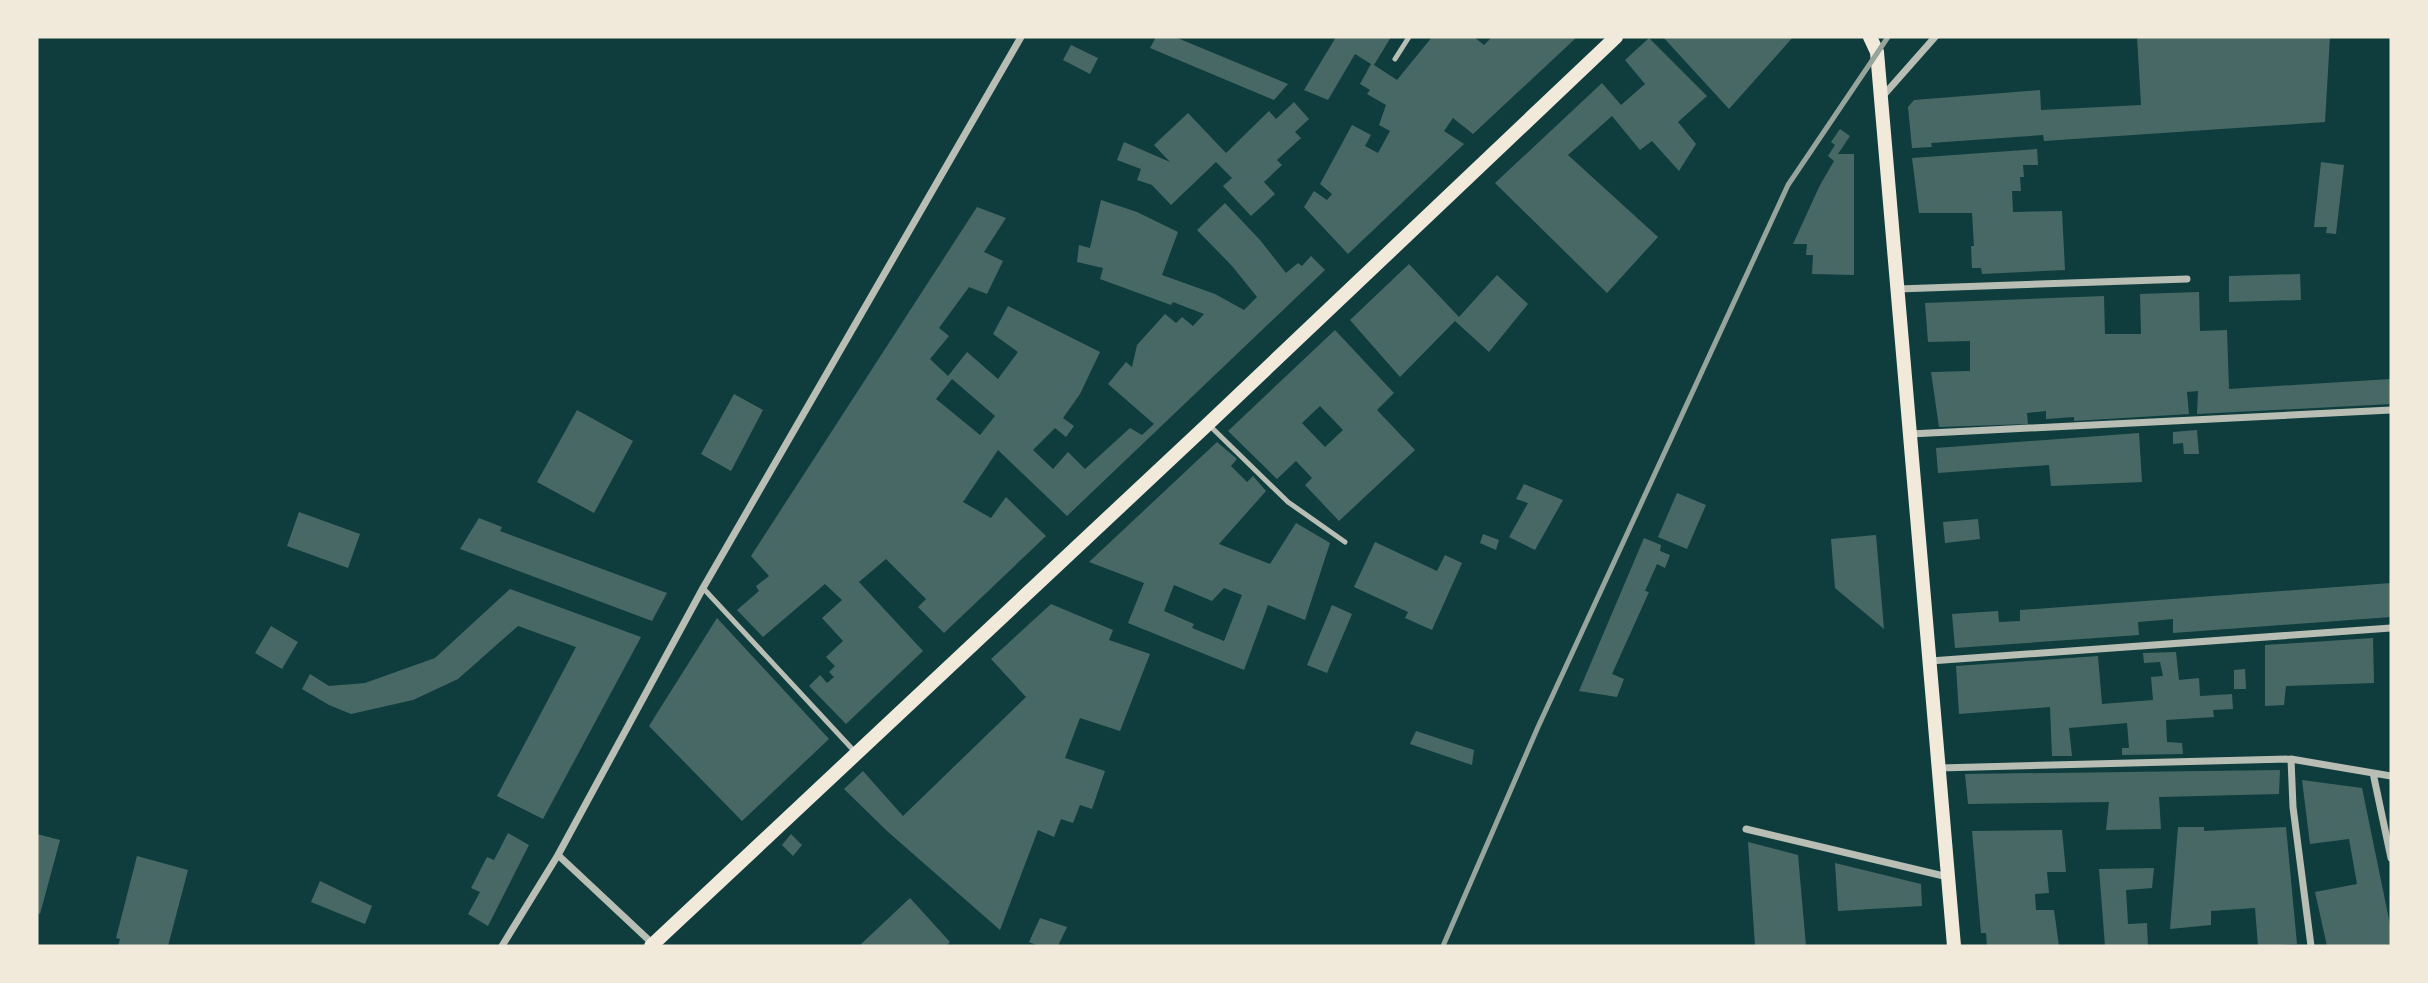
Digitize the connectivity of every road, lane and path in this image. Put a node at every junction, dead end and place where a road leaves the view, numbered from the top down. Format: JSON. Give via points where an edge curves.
{"nodes":[{"id":1,"x":1021,"y":37,"type":"edge"},
{"id":2,"x":1409,"y":37,"type":"edge"},
{"id":3,"x":1616,"y":37,"type":"edge"},
{"id":4,"x":1870,"y":37,"type":"edge"},
{"id":5,"x":1935,"y":37,"type":"edge"},
{"id":6,"x":1395,"y":59,"type":"dead end"},
{"id":7,"x":1880,"y":99,"type":"junction"},
{"id":8,"x":2187,"y":279,"type":"dead end"},
{"id":9,"x":1897,"y":289,"type":"junction"},
{"id":10,"x":2391,"y":410,"type":"edge"},
{"id":11,"x":1208,"y":424,"type":"junction"},
{"id":12,"x":1909,"y":434,"type":"junction"},
{"id":13,"x":1345,"y":541,"type":"dead end"},
{"id":14,"x":703,"y":588,"type":"junction"},
{"id":15,"x":2391,"y":628,"type":"edge"},
{"id":16,"x":1929,"y":661,"type":"junction"},
{"id":17,"x":856,"y":753,"type":"junction"},
{"id":18,"x":2291,"y":759,"type":"junction"},
{"id":19,"x":1939,"y":768,"type":"junction"},
{"id":20,"x":2373,"y":773,"type":"junction"},
{"id":21,"x":2391,"y":776,"type":"edge"},
{"id":22,"x":1745,"y":829,"type":"dead end"},
{"id":23,"x":558,"y":855,"type":"junction"},
{"id":24,"x":2391,"y":858,"type":"edge"},
{"id":25,"x":1949,"y":877,"type":"junction"},
{"id":26,"x":652,"y":945,"type":"edge"},
{"id":27,"x":502,"y":946,"type":"edge"},
{"id":28,"x":1954,"y":946,"type":"edge"},
{"id":29,"x":2311,"y":946,"type":"edge"}],
"edges":[{"from":1,"to":14,"type":"street"},
{"from":2,"to":6,"type":"lane"},
{"from":3,"to":11,"type":"main road"},
{"from":4,"to":7,"type":"main road","via":[[1877,52]]},
{"from":5,"to":7,"type":"street"},
{"from":7,"to":9,"type":"main road"},
{"from":8,"to":9,"type":"street"},
{"from":9,"to":12,"type":"main road"},
{"from":10,"to":12,"type":"street"},
{"from":11,"to":13,"type":"lane","via":[[1288,502]]},
{"from":11,"to":17,"type":"main road"},
{"from":12,"to":16,"type":"main road"},
{"from":14,"to":17,"type":"lane"},
{"from":14,"to":23,"type":"street"},
{"from":15,"to":16,"type":"street"},
{"from":16,"to":19,"type":"main road"},
{"from":17,"to":26,"type":"main road"},
{"from":18,"to":19,"type":"street"},
{"from":18,"to":20,"type":"street"},
{"from":18,"to":29,"type":"street"},
{"from":19,"to":25,"type":"main road"},
{"from":20,"to":21,"type":"street"},
{"from":20,"to":24,"type":"street"},
{"from":22,"to":25,"type":"street"},
{"from":23,"to":26,"type":"street"},
{"from":23,"to":27,"type":"street"},
{"from":25,"to":28,"type":"main road"}]}
